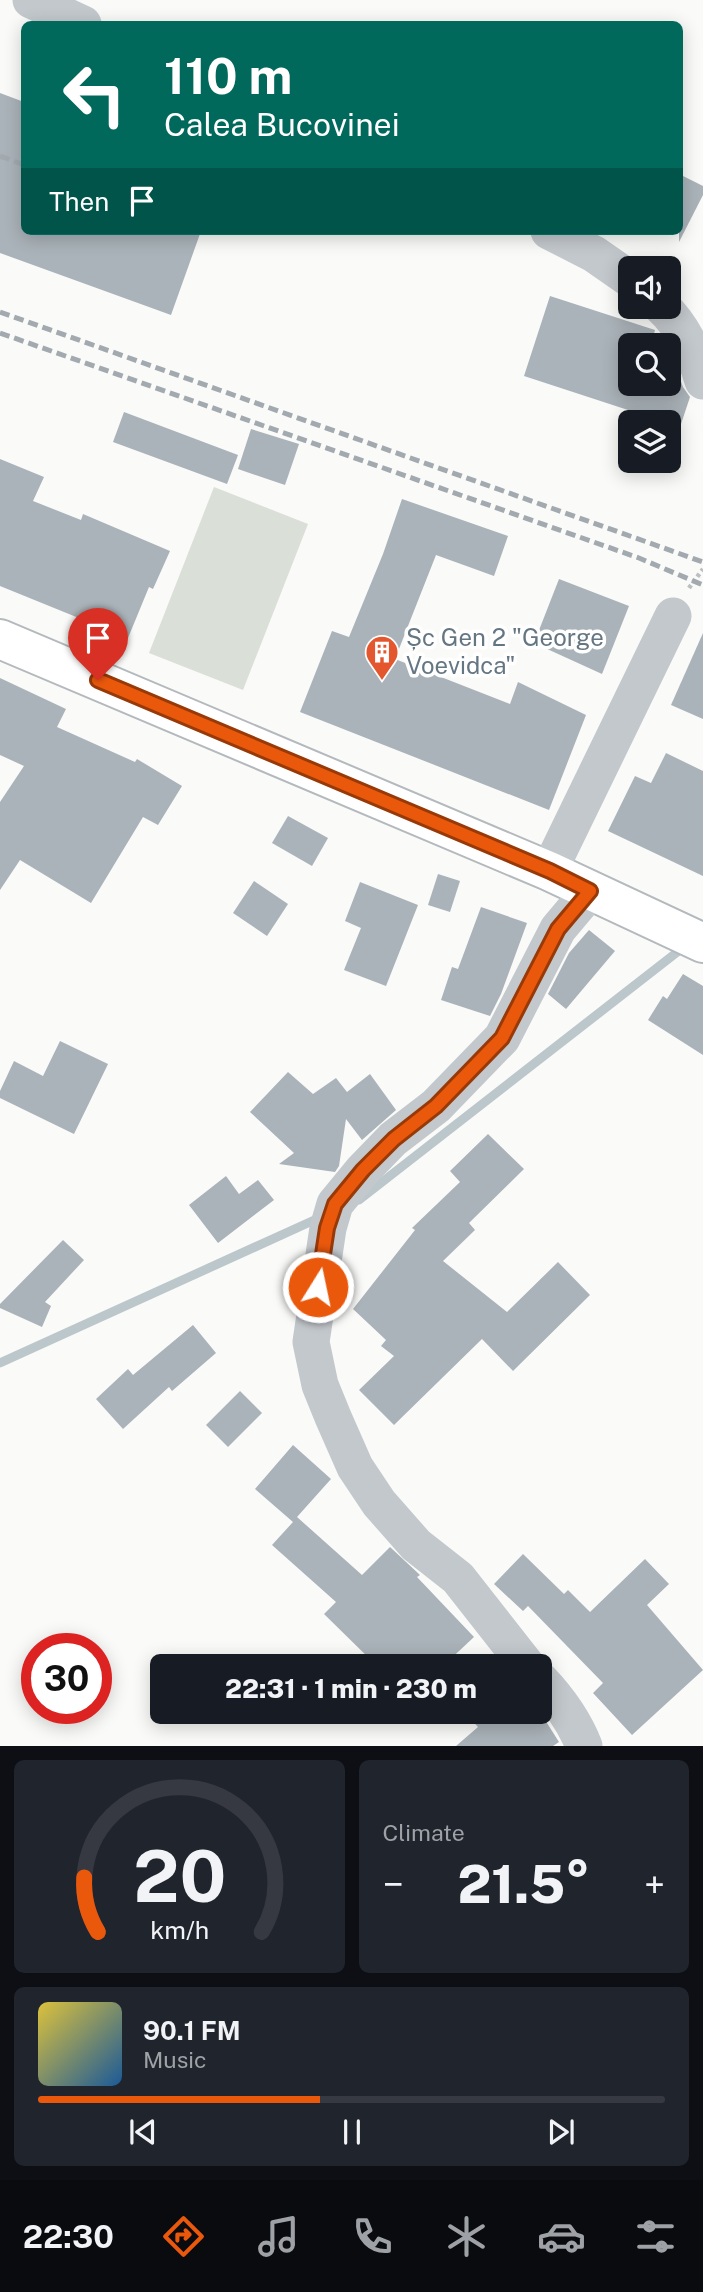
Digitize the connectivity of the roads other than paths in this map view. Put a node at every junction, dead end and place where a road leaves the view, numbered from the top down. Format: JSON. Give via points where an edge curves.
{"nodes":[{"id":1,"x":31,"y":0,"type":"edge"},
{"id":2,"x":76,"y":21,"type":"edge"},
{"id":3,"x":557,"y":235,"type":"edge"},
{"id":4,"x":618,"y":271,"type":"edge"},
{"id":5,"x":675,"y":319,"type":"edge"},
{"id":6,"x":703,"y":381,"type":"edge"},
{"id":7,"x":673,"y":616,"type":"dead end"},
{"id":8,"x":0,"y":639,"type":"edge"},
{"id":9,"x":550,"y":871,"type":"junction"},
{"id":10,"x":590,"y":891,"type":"junction"},
{"id":11,"x":687,"y":935,"type":"edge"},
{"id":12,"x":518,"y":1654,"type":"edge"},
{"id":13,"x":552,"y":1693,"type":"edge"},
{"id":14,"x":584,"y":1746,"type":"edge"}],
"edges":[{"from":1,"to":2,"type":"street"},
{"from":3,"to":4,"type":"street"},
{"from":5,"to":6,"type":"street","via":[[696,355]]},
{"from":7,"to":9,"type":"street"},
{"from":8,"to":9,"type":"highway"},
{"from":9,"to":10,"type":"highway"},
{"from":10,"to":11,"type":"highway"},
{"from":10,"to":12,"type":"street","via":[[558,929],[502,1038],[436,1106],[363,1170],[331,1216],[314,1308],[311,1342],[320,1385],[355,1467],[379,1503],[416,1545],[458,1578]]},
{"from":13,"to":14,"type":"street"}]}
